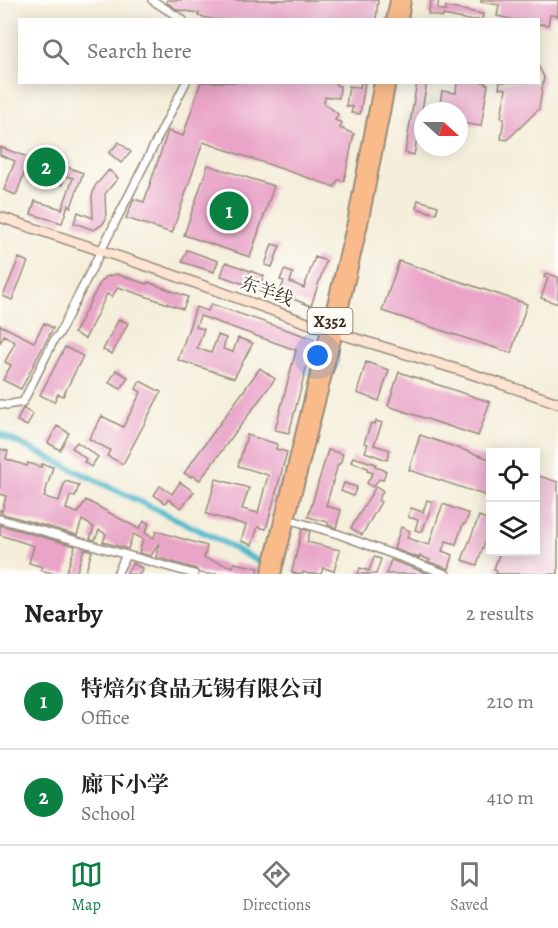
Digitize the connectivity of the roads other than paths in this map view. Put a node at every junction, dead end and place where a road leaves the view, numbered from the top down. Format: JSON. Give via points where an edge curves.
{"nodes":[{"id":1,"x":152,"y":0,"type":"edge"},
{"id":2,"x":396,"y":0,"type":"edge"},
{"id":3,"x":405,"y":0,"type":"edge"},
{"id":4,"x":180,"y":18,"type":"edge"},
{"id":5,"x":392,"y":18,"type":"edge"},
{"id":6,"x":402,"y":18,"type":"edge"},
{"id":7,"x":185,"y":84,"type":"edge"},
{"id":8,"x":380,"y":84,"type":"edge"},
{"id":9,"x":390,"y":84,"type":"edge"},
{"id":10,"x":0,"y":217,"type":"edge"},
{"id":11,"x":102,"y":250,"type":"junction"},
{"id":12,"x":332,"y":331,"type":"junction"},
{"id":13,"x":0,"y":404,"type":"edge"},
{"id":14,"x":558,"y":404,"type":"edge"},
{"id":15,"x":0,"y":519,"type":"edge"},
{"id":16,"x":288,"y":519,"type":"junction"},
{"id":17,"x":126,"y":555,"type":"junction"},
{"id":18,"x":275,"y":559,"type":"junction"},
{"id":19,"x":270,"y":573,"type":"edge"},
{"id":20,"x":117,"y":574,"type":"edge"},
{"id":21,"x":194,"y":574,"type":"edge"},
{"id":22,"x":446,"y":574,"type":"edge"}],
"edges":[{"from":1,"to":4,"type":"street"},
{"from":2,"to":5,"type":"main road"},
{"from":3,"to":6,"type":"main road"},
{"from":7,"to":11,"type":"street"},
{"from":8,"to":12,"type":"main road","number":"X352"},
{"from":9,"to":12,"type":"main road","number":"X352","via":[[362,224]]},
{"from":10,"to":11,"type":"main road","name":"东羊线"},
{"from":11,"to":12,"type":"main road","name":"东羊线"},
{"from":11,"to":13,"type":"street","via":[[23,402]]},
{"from":12,"to":14,"type":"main road","name":"东羊线"},
{"from":12,"to":16,"type":"main road","number":"X352"},
{"from":12,"to":18,"type":"main road","number":"X352"},
{"from":15,"to":17,"type":"street"},
{"from":16,"to":18,"type":"main road","number":"X352"},
{"from":16,"to":22,"type":"street"},
{"from":17,"to":20,"type":"street"},
{"from":17,"to":21,"type":"street"},
{"from":18,"to":19,"type":"main road","number":"X352"}]}
